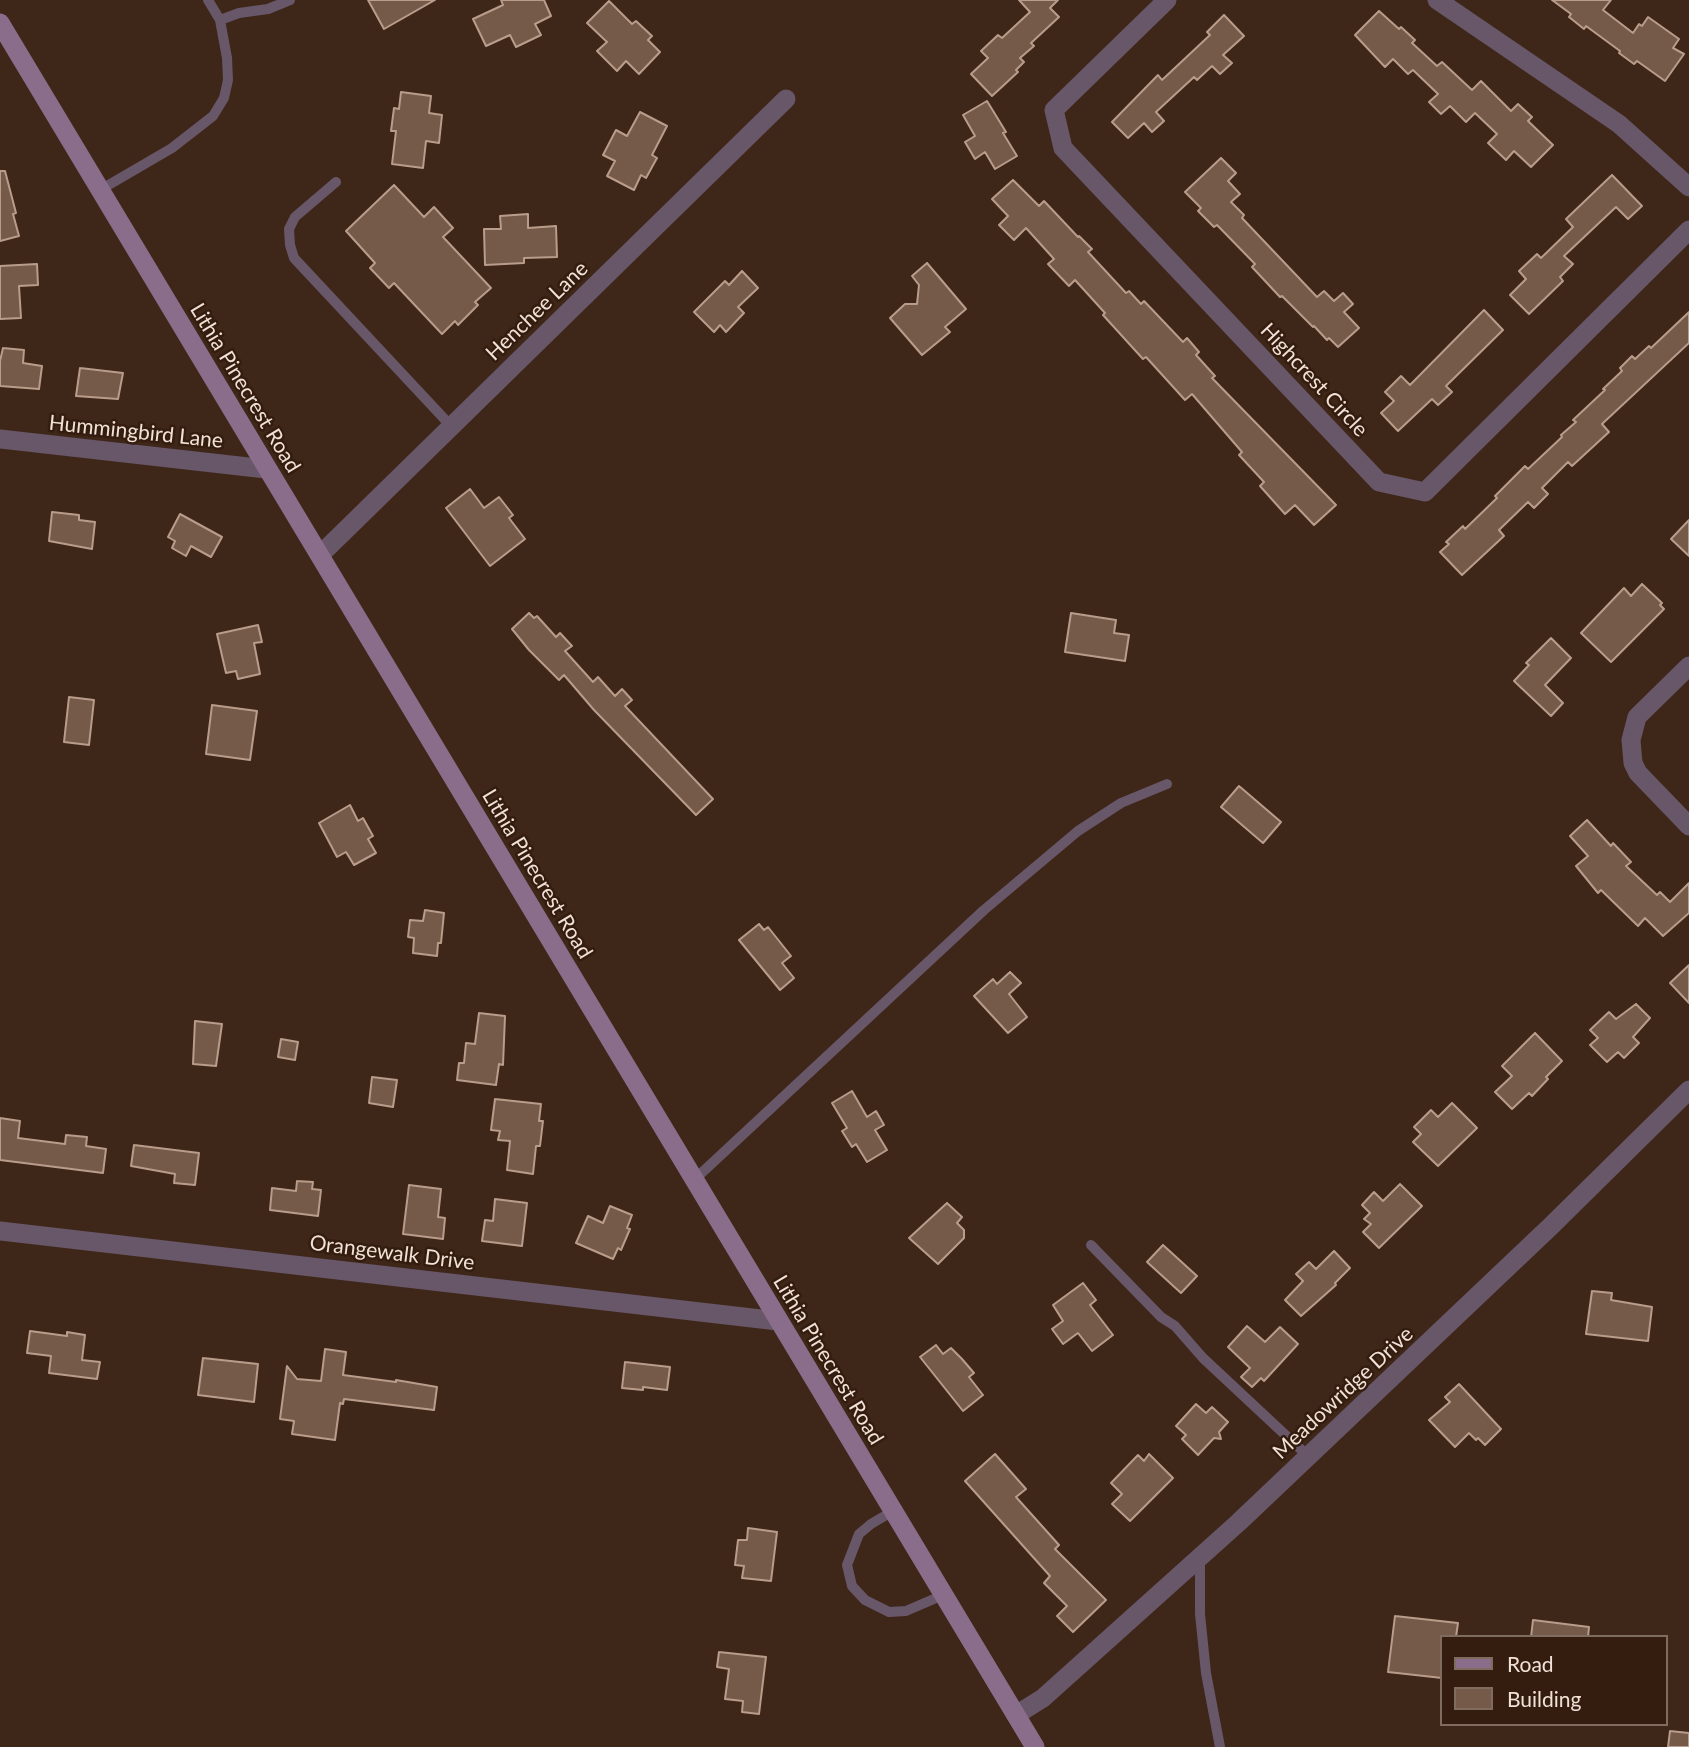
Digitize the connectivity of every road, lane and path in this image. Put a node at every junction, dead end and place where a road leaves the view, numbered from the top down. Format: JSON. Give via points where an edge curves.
{"nodes":[{"id":1,"x":209,"y":0,"type":"edge"},
{"id":2,"x":290,"y":0,"type":"edge"},
{"id":3,"x":1167,"y":0,"type":"edge"},
{"id":4,"x":1437,"y":0,"type":"edge"},
{"id":5,"x":219,"y":20,"type":"junction"},
{"id":6,"x":0,"y":23,"type":"edge"},
{"id":7,"x":786,"y":99,"type":"dead end"},
{"id":8,"x":336,"y":182,"type":"dead end"},
{"id":9,"x":1689,"y":187,"type":"edge"},
{"id":10,"x":100,"y":190,"type":"junction"},
{"id":11,"x":1689,"y":230,"type":"edge"},
{"id":12,"x":451,"y":426,"type":"junction"},
{"id":13,"x":0,"y":439,"type":"edge"},
{"id":14,"x":267,"y":469,"type":"junction"},
{"id":15,"x":320,"y":555,"type":"junction"},
{"id":16,"x":1689,"y":666,"type":"edge"},
{"id":17,"x":1167,"y":784,"type":"dead end"},
{"id":18,"x":1689,"y":826,"type":"edge"},
{"id":19,"x":1689,"y":1090,"type":"edge"},
{"id":20,"x":694,"y":1181,"type":"junction"},
{"id":21,"x":0,"y":1231,"type":"edge"},
{"id":22,"x":1091,"y":1245,"type":"dead end"},
{"id":23,"x":778,"y":1321,"type":"junction"},
{"id":24,"x":1309,"y":1457,"type":"junction"},
{"id":25,"x":893,"y":1511,"type":"junction"},
{"id":26,"x":1200,"y":1558,"type":"junction"},
{"id":27,"x":943,"y":1595,"type":"junction"},
{"id":28,"x":1016,"y":1715,"type":"junction"},
{"id":29,"x":1035,"y":1747,"type":"edge"},
{"id":30,"x":1220,"y":1747,"type":"edge"}],
"edges":[{"from":1,"to":5,"type":"lane"},
{"from":2,"to":5,"type":"lane"},
{"from":3,"to":11,"type":"street","name":"Highcrest Circle","via":[[1054,110],[1063,148],[1379,482],[1425,492]]},
{"from":4,"to":9,"type":"street","via":[[1619,124]]},
{"from":5,"to":10,"type":"lane","via":[[228,80],[213,116],[172,148]]},
{"from":6,"to":10,"type":"main road","name":"Lithia Pinecrest Road"},
{"from":7,"to":12,"type":"street","name":"Henchee Lane"},
{"from":8,"to":12,"type":"lane","via":[[295,217],[289,229],[294,258]]},
{"from":10,"to":14,"type":"main road","name":"Lithia Pinecrest Road"},
{"from":12,"to":15,"type":"street","name":"Henchee Lane"},
{"from":13,"to":14,"type":"street","name":"Hummingbird Lane"},
{"from":14,"to":15,"type":"main road","name":"Lithia Pinecrest Road"},
{"from":15,"to":20,"type":"main road","name":"Lithia Pinecrest Road"},
{"from":16,"to":18,"type":"street","via":[[1637,717],[1631,740],[1638,773]]},
{"from":17,"to":20,"type":"lane","via":[[1121,803],[1078,831],[984,910]]},
{"from":19,"to":24,"type":"street","name":"Meadowridge Drive"},
{"from":20,"to":23,"type":"main road","name":"Lithia Pinecrest Road"},
{"from":21,"to":23,"type":"street","name":"Orangewalk Drive"},
{"from":22,"to":24,"type":"lane"},
{"from":23,"to":25,"type":"main road","name":"Lithia Pinecrest Road"},
{"from":24,"to":26,"type":"street","name":"Meadowridge Drive"},
{"from":25,"to":27,"type":"main road","name":"Lithia Pinecrest Road"},
{"from":25,"to":27,"type":"lane","via":[[859,1534],[847,1565],[852,1586],[865,1600],[889,1612],[906,1611]]},
{"from":26,"to":28,"type":"street","name":"Meadowridge Drive","via":[[1043,1698]]},
{"from":26,"to":30,"type":"lane","via":[[1206,1673]]},
{"from":27,"to":28,"type":"main road","name":"Lithia Pinecrest Road"},
{"from":28,"to":29,"type":"main road","name":"Lithia Pinecrest Road"}]}
